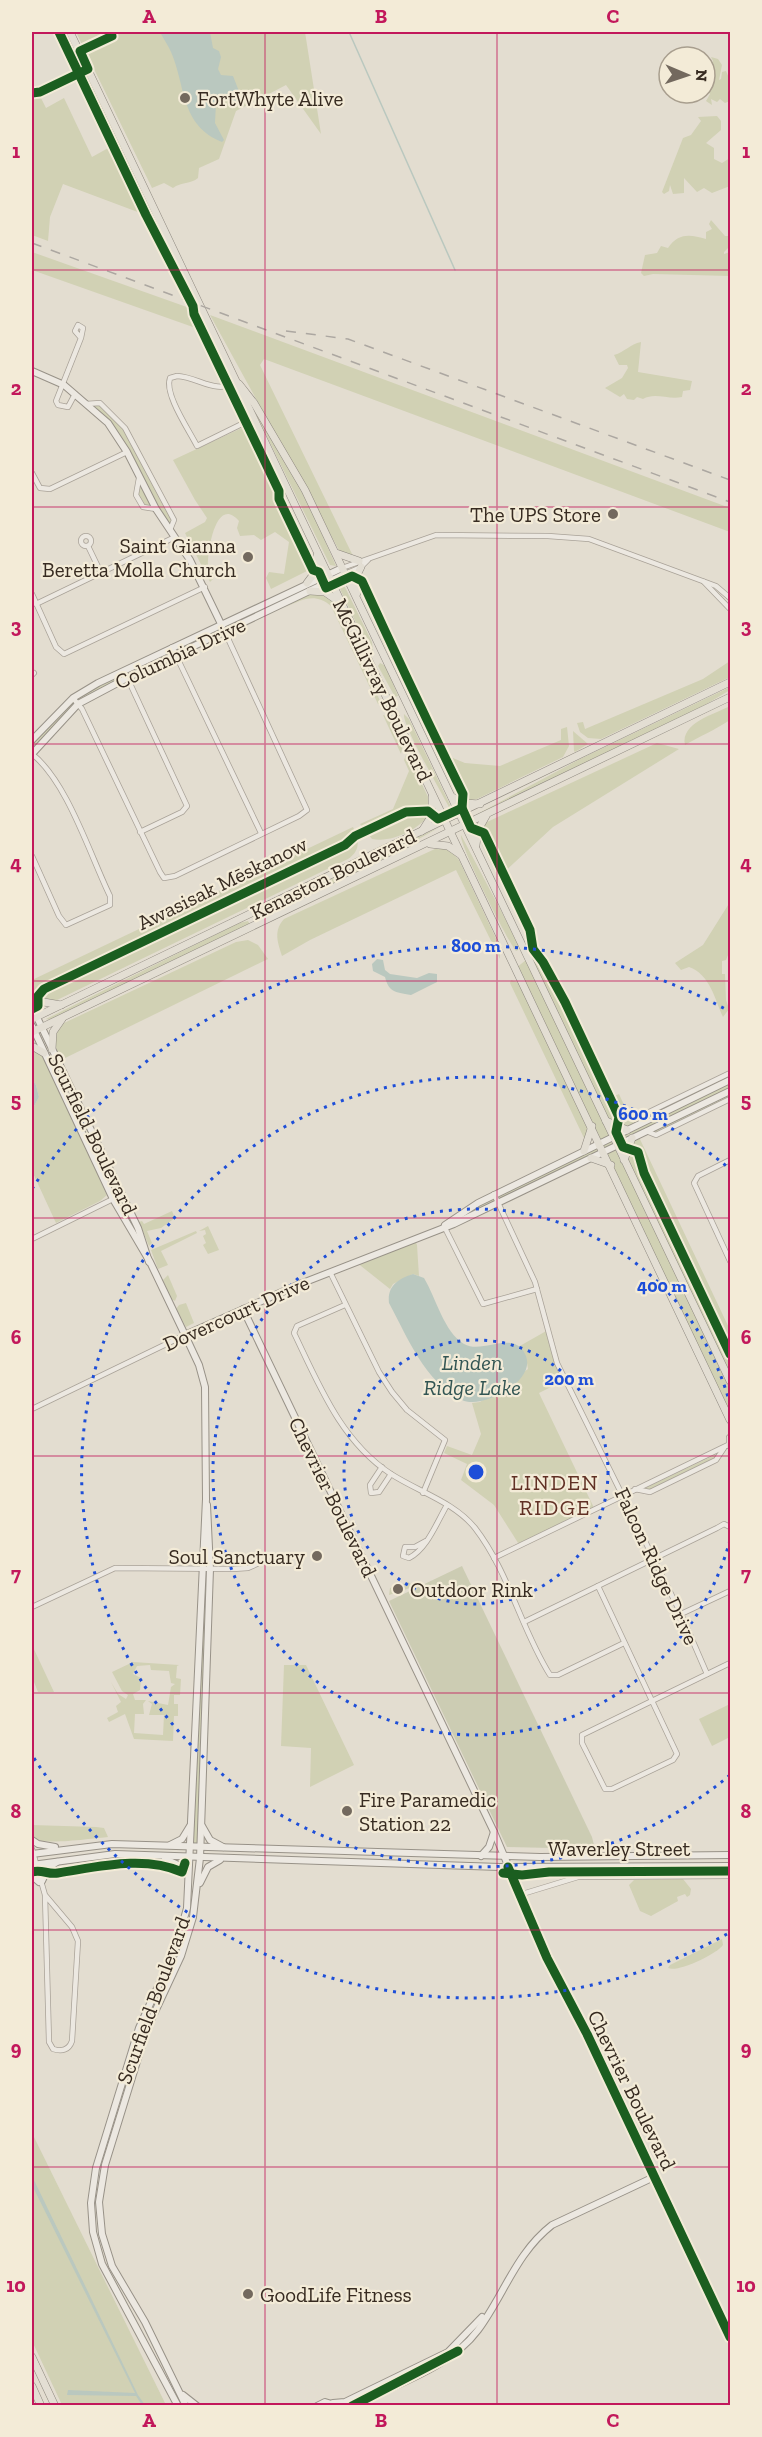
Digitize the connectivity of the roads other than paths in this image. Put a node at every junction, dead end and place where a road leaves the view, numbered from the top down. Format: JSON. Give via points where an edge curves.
{"nodes":[{"id":1,"x":70,"y":32,"type":"edge"},
{"id":2,"x":88,"y":69,"type":"junction"},
{"id":3,"x":32,"y":93,"type":"edge"},
{"id":4,"x":81,"y":338,"type":"dead end"},
{"id":5,"x":32,"y":371,"type":"edge"},
{"id":6,"x":237,"y":382,"type":"junction"},
{"id":7,"x":64,"y":385,"type":"junction"},
{"id":8,"x":75,"y":394,"type":"junction"},
{"id":9,"x":86,"y":404,"type":"junction"},
{"id":10,"x":252,"y":419,"type":"junction"},
{"id":11,"x":128,"y":452,"type":"junction"},
{"id":12,"x":32,"y":473,"type":"edge"},
{"id":13,"x":140,"y":478,"type":"junction"},
{"id":14,"x":156,"y":509,"type":"junction"},
{"id":15,"x":170,"y":530,"type":"junction"},
{"id":16,"x":175,"y":537,"type":"junction"},
{"id":17,"x":88,"y":546,"type":"dead end"},
{"id":18,"x":335,"y":552,"type":"junction"},
{"id":19,"x":317,"y":554,"type":"junction"},
{"id":20,"x":360,"y":564,"type":"junction"},
{"id":21,"x":344,"y":571,"type":"junction"},
{"id":22,"x":101,"y":573,"type":"junction"},
{"id":23,"x":326,"y":574,"type":"junction"},
{"id":24,"x":330,"y":581,"type":"junction"},
{"id":25,"x":704,"y":582,"type":"junction"},
{"id":26,"x":307,"y":583,"type":"junction"},
{"id":27,"x":205,"y":587,"type":"junction"},
{"id":28,"x":310,"y":591,"type":"junction"},
{"id":29,"x":32,"y":594,"type":"edge"},
{"id":30,"x":730,"y":598,"type":"edge"},
{"id":31,"x":36,"y":604,"type":"junction"},
{"id":32,"x":359,"y":604,"type":"junction"},
{"id":33,"x":342,"y":605,"type":"junction"},
{"id":34,"x":730,"y":609,"type":"edge"},
{"id":35,"x":221,"y":624,"type":"junction"},
{"id":36,"x":225,"y":632,"type":"junction"},
{"id":37,"x":172,"y":647,"type":"junction"},
{"id":38,"x":176,"y":655,"type":"junction"},
{"id":39,"x":125,"y":674,"type":"junction"},
{"id":40,"x":730,"y":682,"type":"edge"},
{"id":41,"x":730,"y":697,"type":"edge"},
{"id":42,"x":76,"y":701,"type":"junction"},
{"id":43,"x":32,"y":740,"type":"edge"},
{"id":44,"x":32,"y":754,"type":"edge"},
{"id":45,"x":432,"y":792,"type":"junction"},
{"id":46,"x":452,"y":797,"type":"junction"},
{"id":47,"x":483,"y":804,"type":"junction"},
{"id":48,"x":460,"y":814,"type":"junction"},
{"id":49,"x":487,"y":815,"type":"junction"},
{"id":50,"x":446,"y":821,"type":"junction"},
{"id":51,"x":465,"y":826,"type":"junction"},
{"id":52,"x":422,"y":831,"type":"junction"},
{"id":53,"x":140,"y":832,"type":"junction"},
{"id":54,"x":451,"y":832,"type":"junction"},
{"id":55,"x":261,"y":833,"type":"junction"},
{"id":56,"x":427,"y":844,"type":"junction"},
{"id":57,"x":476,"y":850,"type":"junction"},
{"id":58,"x":32,"y":856,"type":"edge"},
{"id":59,"x":462,"y":856,"type":"junction"},
{"id":60,"x":39,"y":875,"type":"junction"},
{"id":61,"x":32,"y":878,"type":"edge"},
{"id":62,"x":32,"y":1000,"type":"edge"},
{"id":63,"x":61,"y":1005,"type":"junction"},
{"id":64,"x":32,"y":1007,"type":"edge"},
{"id":65,"x":63,"y":1017,"type":"junction"},
{"id":66,"x":34,"y":1018,"type":"edge"},
{"id":67,"x":35,"y":1029,"type":"edge"},
{"id":68,"x":32,"y":1046,"type":"edge"},
{"id":69,"x":48,"y":1051,"type":"junction"},
{"id":70,"x":730,"y":1073,"type":"edge"},
{"id":71,"x":730,"y":1080,"type":"edge"},
{"id":72,"x":730,"y":1091,"type":"edge"},
{"id":73,"x":730,"y":1099,"type":"edge"},
{"id":74,"x":606,"y":1121,"type":"junction"},
{"id":75,"x":643,"y":1122,"type":"junction"},
{"id":76,"x":592,"y":1126,"type":"junction"},
{"id":77,"x":627,"y":1130,"type":"junction"},
{"id":78,"x":646,"y":1131,"type":"junction"},
{"id":79,"x":613,"y":1137,"type":"junction"},
{"id":80,"x":632,"y":1138,"type":"junction"},
{"id":81,"x":601,"y":1143,"type":"junction"},
{"id":82,"x":617,"y":1146,"type":"junction"},
{"id":83,"x":585,"y":1151,"type":"junction"},
{"id":84,"x":605,"y":1152,"type":"junction"},
{"id":85,"x":591,"y":1158,"type":"junction"},
{"id":86,"x":624,"y":1160,"type":"junction"},
{"id":87,"x":730,"y":1160,"type":"edge"},
{"id":88,"x":611,"y":1165,"type":"junction"},
{"id":89,"x":494,"y":1194,"type":"junction"},
{"id":90,"x":121,"y":1195,"type":"junction"},
{"id":91,"x":113,"y":1199,"type":"junction"},
{"id":92,"x":498,"y":1202,"type":"junction"},
{"id":93,"x":444,"y":1226,"type":"junction"},
{"id":94,"x":32,"y":1239,"type":"edge"},
{"id":95,"x":730,"y":1260,"type":"edge"},
{"id":96,"x":150,"y":1262,"type":"junction"},
{"id":97,"x":330,"y":1272,"type":"junction"},
{"id":98,"x":537,"y":1289,"type":"junction"},
{"id":99,"x":345,"y":1305,"type":"junction"},
{"id":100,"x":243,"y":1308,"type":"junction"},
{"id":101,"x":185,"y":1335,"type":"junction"},
{"id":102,"x":730,"y":1381,"type":"edge"},
{"id":103,"x":32,"y":1408,"type":"edge"},
{"id":104,"x":730,"y":1420,"type":"edge"},
{"id":105,"x":729,"y":1444,"type":"edge"},
{"id":106,"x":382,"y":1467,"type":"junction"},
{"id":107,"x":391,"y":1474,"type":"junction"},
{"id":108,"x":635,"y":1489,"type":"junction"},
{"id":109,"x":423,"y":1492,"type":"junction"},
{"id":110,"x":624,"y":1495,"type":"junction"},
{"id":111,"x":206,"y":1499,"type":"junction"},
{"id":112,"x":447,"y":1505,"type":"junction"},
{"id":113,"x":730,"y":1527,"type":"edge"},
{"id":114,"x":426,"y":1541,"type":"junction"},
{"id":115,"x":653,"y":1557,"type":"junction"},
{"id":116,"x":494,"y":1558,"type":"junction"},
{"id":117,"x":257,"y":1564,"type":"dead end"},
{"id":118,"x":202,"y":1569,"type":"junction"},
{"id":119,"x":210,"y":1569,"type":"junction"},
{"id":120,"x":598,"y":1586,"type":"junction"},
{"id":121,"x":730,"y":1591,"type":"edge"},
{"id":122,"x":32,"y":1607,"type":"edge"},
{"id":123,"x":681,"y":1614,"type":"junction"},
{"id":124,"x":524,"y":1622,"type":"junction"},
{"id":125,"x":624,"y":1643,"type":"junction"},
{"id":126,"x":730,"y":1664,"type":"edge"},
{"id":127,"x":707,"y":1674,"type":"junction"},
{"id":128,"x":652,"y":1700,"type":"junction"},
{"id":129,"x":201,"y":1822,"type":"junction"},
{"id":130,"x":192,"y":1823,"type":"junction"},
{"id":131,"x":494,"y":1832,"type":"junction"},
{"id":132,"x":32,"y":1840,"type":"edge"},
{"id":133,"x":168,"y":1846,"type":"junction"},
{"id":134,"x":71,"y":1847,"type":"junction"},
{"id":135,"x":190,"y":1847,"type":"junction"},
{"id":136,"x":200,"y":1847,"type":"junction"},
{"id":137,"x":226,"y":1848,"type":"junction"},
{"id":138,"x":32,"y":1852,"type":"edge"},
{"id":139,"x":730,"y":1855,"type":"edge"},
{"id":140,"x":158,"y":1856,"type":"junction"},
{"id":141,"x":481,"y":1856,"type":"junction"},
{"id":142,"x":504,"y":1856,"type":"junction"},
{"id":143,"x":190,"y":1858,"type":"junction"},
{"id":144,"x":200,"y":1858,"type":"junction"},
{"id":145,"x":226,"y":1859,"type":"junction"},
{"id":146,"x":60,"y":1860,"type":"junction"},
{"id":147,"x":33,"y":1864,"type":"edge"},
{"id":148,"x":730,"y":1866,"type":"edge"},
{"id":149,"x":508,"y":1867,"type":"junction"},
{"id":150,"x":32,"y":1876,"type":"edge"},
{"id":151,"x":730,"y":1876,"type":"edge"},
{"id":152,"x":189,"y":1877,"type":"junction"},
{"id":153,"x":41,"y":1883,"type":"junction"},
{"id":154,"x":197,"y":1892,"type":"junction"},
{"id":155,"x":45,"y":1895,"type":"junction"},
{"id":156,"x":519,"y":1895,"type":"junction"},
{"id":157,"x":654,"y":2177,"type":"junction"},
{"id":158,"x":489,"y":2310,"type":"junction"},
{"id":159,"x":730,"y":2337,"type":"edge"},
{"id":160,"x":32,"y":2357,"type":"edge"},
{"id":161,"x":32,"y":2386,"type":"edge"},
{"id":162,"x":178,"y":2391,"type":"junction"},
{"id":163,"x":334,"y":2404,"type":"edge"},
{"id":164,"x":41,"y":2406,"type":"edge"},
{"id":165,"x":55,"y":2406,"type":"edge"},
{"id":166,"x":178,"y":2406,"type":"edge"},
{"id":167,"x":186,"y":2406,"type":"edge"},
{"id":168,"x":197,"y":2406,"type":"edge"},
{"id":169,"x":317,"y":2406,"type":"edge"},
{"id":170,"x":352,"y":2406,"type":"edge"}],
"edges":[{"from":1,"to":2,"type":"main road","name":"McGillivray Boulevard"},
{"from":2,"to":3,"type":"street"},
{"from":2,"to":6,"type":"main road","name":"McGillivray Boulevard"},
{"from":4,"to":7,"type":"street"},
{"from":5,"to":7,"type":"street"},
{"from":6,"to":10,"type":"main road","name":"McGillivray Boulevard"},
{"from":6,"to":10,"type":"street","via":[[217,388],[184,376],[170,378],[171,396],[197,446]]},
{"from":6,"to":18,"type":"main road","name":"McGillivray Boulevard","via":[[254,403],[305,490]]},
{"from":7,"to":8,"type":"street"},
{"from":7,"to":8,"type":"street","via":[[56,401],[59,407],[68,407]]},
{"from":8,"to":9,"type":"street"},
{"from":9,"to":11,"type":"street","via":[[108,423]]},
{"from":9,"to":15,"type":"street","via":[[100,403],[124,428],[174,520]]},
{"from":10,"to":19,"type":"main road","name":"McGillivray Boulevard"},
{"from":11,"to":12,"type":"street","via":[[50,489],[40,488]]},
{"from":11,"to":13,"type":"street"},
{"from":13,"to":14,"type":"street"},
{"from":13,"to":14,"type":"street","via":[[136,495],[143,507]]},
{"from":14,"to":15,"type":"street"},
{"from":15,"to":16,"type":"street"},
{"from":16,"to":22,"type":"street"},
{"from":16,"to":27,"type":"street"},
{"from":17,"to":22,"type":"street"},
{"from":18,"to":20,"type":"main road"},
{"from":18,"to":21,"type":"main road","name":"McGillivray Boulevard"},
{"from":19,"to":23,"type":"main road","name":"McGillivray Boulevard"},
{"from":19,"to":26,"type":"main road","via":[[316,571]]},
{"from":20,"to":21,"type":"street"},
{"from":20,"to":25,"type":"street","via":[[436,535],[548,536],[589,539]]},
{"from":20,"to":32,"type":"main road","via":[[355,582]]},
{"from":21,"to":23,"type":"street","name":"Columbia Drive"},
{"from":21,"to":24,"type":"street","name":"Columbia Drive"},
{"from":21,"to":32,"type":"main road","name":"McGillivray Boulevard"},
{"from":22,"to":31,"type":"street"},
{"from":23,"to":24,"type":"main road","name":"McGillivray Boulevard"},
{"from":23,"to":26,"type":"street","name":"Columbia Drive"},
{"from":24,"to":28,"type":"street","name":"Columbia Drive"},
{"from":24,"to":33,"type":"main road","name":"McGillivray Boulevard"},
{"from":25,"to":30,"type":"street"},
{"from":25,"to":34,"type":"street"},
{"from":26,"to":35,"type":"street","name":"Columbia Drive"},
{"from":27,"to":31,"type":"street","via":[[69,652],[60,652]]},
{"from":27,"to":35,"type":"street"},
{"from":28,"to":33,"type":"main road","via":[[325,592]]},
{"from":28,"to":36,"type":"street","name":"Columbia Drive"},
{"from":29,"to":31,"type":"street"},
{"from":32,"to":46,"type":"main road","name":"McGillivray Boulevard"},
{"from":33,"to":45,"type":"main road","name":"McGillivray Boulevard"},
{"from":35,"to":36,"type":"street"},
{"from":35,"to":37,"type":"street","name":"Columbia Drive"},
{"from":36,"to":38,"type":"street","name":"Columbia Drive"},
{"from":36,"to":55,"type":"street","via":[[307,805],[305,813]]},
{"from":37,"to":38,"type":"street"},
{"from":37,"to":39,"type":"street","name":"Columbia Drive"},
{"from":38,"to":39,"type":"street","name":"Columbia Drive"},
{"from":38,"to":55,"type":"street"},
{"from":39,"to":42,"type":"street","name":"Columbia Drive"},
{"from":39,"to":53,"type":"street","via":[[187,806]]},
{"from":40,"to":47,"type":"main road","name":"Kenaston Boulevard"},
{"from":41,"to":49,"type":"main road","name":"Kenaston Boulevard"},
{"from":42,"to":43,"type":"street","name":"Columbia Drive"},
{"from":42,"to":44,"type":"street","name":"Columbia Drive"},
{"from":42,"to":53,"type":"street"},
{"from":44,"to":60,"type":"street","via":[[57,782],[112,901],[106,908],[66,925]]},
{"from":45,"to":50,"type":"main road","name":"McGillivray Boulevard"},
{"from":45,"to":52,"type":"main road","via":[[432,815]]},
{"from":46,"to":47,"type":"main road","via":[[464,803]]},
{"from":46,"to":48,"type":"main road","name":"McGillivray Boulevard"},
{"from":47,"to":48,"type":"main road","name":"Kenaston Boulevard"},
{"from":48,"to":50,"type":"main road","name":"Kenaston Boulevard"},
{"from":48,"to":51,"type":"main road","name":"McGillivray Boulevard"},
{"from":49,"to":51,"type":"main road","name":"Kenaston Boulevard"},
{"from":49,"to":57,"type":"main road","via":[[478,830]]},
{"from":50,"to":52,"type":"main road","name":"Kenaston Boulevard"},
{"from":50,"to":54,"type":"main road","name":"McGillivray Boulevard"},
{"from":51,"to":54,"type":"main road","name":"Kenaston Boulevard"},
{"from":51,"to":57,"type":"main road","name":"McGillivray Boulevard"},
{"from":52,"to":63,"type":"main road","name":"Kenaston Boulevard"},
{"from":53,"to":55,"type":"street","via":[[160,872],[169,878]]},
{"from":54,"to":56,"type":"main road","name":"Kenaston Boulevard"},
{"from":54,"to":59,"type":"main road","name":"McGillivray Boulevard"},
{"from":56,"to":59,"type":"main road","via":[[448,846]]},
{"from":56,"to":65,"type":"main road","name":"Kenaston Boulevard"},
{"from":57,"to":74,"type":"main road","name":"McGillivray Boulevard"},
{"from":58,"to":60,"type":"street"},
{"from":59,"to":76,"type":"main road","name":"McGillivray Boulevard"},
{"from":60,"to":61,"type":"street"},
{"from":62,"to":63,"type":"main road"},
{"from":63,"to":66,"type":"main road","name":"Kenaston Boulevard"},
{"from":64,"to":66,"type":"street","name":"Scurfield Boulevard"},
{"from":65,"to":67,"type":"main road","name":"Kenaston Boulevard"},
{"from":65,"to":69,"type":"main road","via":[[53,1032]]},
{"from":66,"to":67,"type":"street","name":"Scurfield Boulevard"},
{"from":67,"to":69,"type":"street","name":"Scurfield Boulevard"},
{"from":68,"to":69,"type":"main road"},
{"from":69,"to":90,"type":"street","name":"Scurfield Boulevard"},
{"from":69,"to":91,"type":"street","name":"Scurfield Boulevard"},
{"from":70,"to":75,"type":"street","via":[[643,1115]]},
{"from":71,"to":75,"type":"street","name":"Dovercourt Drive"},
{"from":72,"to":78,"type":"street","name":"Dovercourt Drive"},
{"from":73,"to":78,"type":"street","via":[[656,1135]]},
{"from":74,"to":77,"type":"main road"},
{"from":74,"to":79,"type":"main road","name":"McGillivray Boulevard"},
{"from":75,"to":77,"type":"street","name":"Dovercourt Drive"},
{"from":76,"to":81,"type":"main road","name":"McGillivray Boulevard"},
{"from":76,"to":83,"type":"main road"},
{"from":77,"to":79,"type":"street","name":"Dovercourt Drive"},
{"from":78,"to":80,"type":"street","name":"Dovercourt Drive"},
{"from":79,"to":81,"type":"street","name":"Dovercourt Drive"},
{"from":79,"to":82,"type":"main road","name":"McGillivray Boulevard"},
{"from":80,"to":82,"type":"street","name":"Dovercourt Drive"},
{"from":80,"to":86,"type":"main road"},
{"from":81,"to":83,"type":"street","name":"Dovercourt Drive"},
{"from":81,"to":84,"type":"main road","name":"McGillivray Boulevard"},
{"from":82,"to":84,"type":"street","name":"Dovercourt Drive"},
{"from":82,"to":86,"type":"main road","name":"McGillivray Boulevard"},
{"from":83,"to":89,"type":"street","name":"Dovercourt Drive"},
{"from":84,"to":85,"type":"street","name":"Dovercourt Drive"},
{"from":84,"to":88,"type":"main road","name":"McGillivray Boulevard"},
{"from":85,"to":88,"type":"main road"},
{"from":85,"to":92,"type":"street","name":"Dovercourt Drive"},
{"from":86,"to":102,"type":"main road","name":"McGillivray Boulevard"},
{"from":87,"to":95,"type":"street","via":[[698,1176],[694,1183]]},
{"from":88,"to":104,"type":"main road","name":"McGillivray Boulevard"},
{"from":89,"to":92,"type":"street","name":"Falcon Ridge Drive"},
{"from":89,"to":93,"type":"street","name":"Dovercourt Drive"},
{"from":90,"to":91,"type":"street"},
{"from":90,"to":96,"type":"street","name":"Scurfield Boulevard"},
{"from":91,"to":94,"type":"street"},
{"from":91,"to":96,"type":"street","name":"Scurfield Boulevard"},
{"from":92,"to":93,"type":"street","name":"Dovercourt Drive"},
{"from":92,"to":98,"type":"street","name":"Falcon Ridge Drive"},
{"from":93,"to":97,"type":"street","name":"Dovercourt Drive"},
{"from":93,"to":98,"type":"street","via":[[483,1304]]},
{"from":96,"to":101,"type":"street","name":"Scurfield Boulevard"},
{"from":97,"to":99,"type":"street"},
{"from":97,"to":100,"type":"street","name":"Dovercourt Drive"},
{"from":98,"to":110,"type":"street","name":"Falcon Ridge Drive","via":[[557,1363]]},
{"from":99,"to":106,"type":"street","via":[[297,1326],[294,1333],[336,1416]]},
{"from":99,"to":109,"type":"street","via":[[392,1392],[407,1410],[445,1440]]},
{"from":100,"to":101,"type":"street","name":"Dovercourt Drive"},
{"from":100,"to":131,"type":"street","name":"Chevrier Boulevard"},
{"from":101,"to":103,"type":"street","name":"Dovercourt Drive"},
{"from":101,"to":111,"type":"street","name":"Scurfield Boulevard","via":[[205,1387]]},
{"from":105,"to":108,"type":"street"},
{"from":105,"to":108,"type":"street","via":[[716,1460],[650,1492]]},
{"from":106,"to":107,"type":"street"},
{"from":106,"to":107,"type":"street","via":[[370,1485],[371,1493],[380,1492]]},
{"from":107,"to":109,"type":"street"},
{"from":108,"to":110,"type":"street"},
{"from":109,"to":112,"type":"street"},
{"from":110,"to":115,"type":"street","name":"Falcon Ridge Drive"},
{"from":110,"to":116,"type":"street"},
{"from":111,"to":118,"type":"street","name":"Scurfield Boulevard"},
{"from":111,"to":119,"type":"street","name":"Scurfield Boulevard"},
{"from":112,"to":114,"type":"street"},
{"from":112,"to":116,"type":"street","via":[[474,1527]]},
{"from":113,"to":115,"type":"street","via":[[724,1524]]},
{"from":114,"to":114,"type":"street","via":[[411,1557],[404,1557],[405,1547]]},
{"from":115,"to":120,"type":"street"},
{"from":115,"to":123,"type":"street","name":"Falcon Ridge Drive"},
{"from":116,"to":124,"type":"street"},
{"from":117,"to":119,"type":"street","via":[[242,1569]]},
{"from":118,"to":119,"type":"street"},
{"from":118,"to":122,"type":"street","via":[[115,1568]]},
{"from":118,"to":130,"type":"street","name":"Scurfield Boulevard"},
{"from":119,"to":129,"type":"street","name":"Scurfield Boulevard"},
{"from":120,"to":124,"type":"street"},
{"from":120,"to":125,"type":"street"},
{"from":121,"to":123,"type":"street"},
{"from":123,"to":127,"type":"street","name":"Falcon Ridge Drive"},
{"from":124,"to":125,"type":"street","via":[[554,1676]]},
{"from":125,"to":128,"type":"street"},
{"from":126,"to":127,"type":"street"},
{"from":127,"to":128,"type":"street"},
{"from":128,"to":128,"type":"street","via":[[582,1735],[582,1743],[605,1789],[676,1758],[676,1748]]},
{"from":129,"to":136,"type":"street","name":"Scurfield Boulevard"},
{"from":129,"to":137,"type":"street","via":[[210,1840]]},
{"from":130,"to":133,"type":"street","via":[[182,1839]]},
{"from":130,"to":135,"type":"street","name":"Scurfield Boulevard"},
{"from":131,"to":141,"type":"street"},
{"from":131,"to":142,"type":"street","name":"Chevrier Boulevard"},
{"from":132,"to":134,"type":"street","via":[[46,1846]]},
{"from":133,"to":134,"type":"street","name":"Waverley Street"},
{"from":133,"to":135,"type":"street","name":"Waverley Street"},
{"from":134,"to":138,"type":"street","name":"Waverley Street"},
{"from":135,"to":136,"type":"street","name":"Waverley Street"},
{"from":135,"to":143,"type":"street","name":"Scurfield Boulevard"},
{"from":136,"to":137,"type":"street","name":"Waverley Street"},
{"from":136,"to":144,"type":"street","name":"Scurfield Boulevard"},
{"from":137,"to":141,"type":"street","name":"Waverley Street"},
{"from":138,"to":147,"type":"street"},
{"from":139,"to":142,"type":"street","name":"Waverley Street"},
{"from":140,"to":143,"type":"street","name":"Waverley Street"},
{"from":140,"to":146,"type":"street","name":"Waverley Street","via":[[115,1854]]},
{"from":140,"to":152,"type":"street","via":[[185,1868]]},
{"from":141,"to":142,"type":"street","name":"Waverley Street"},
{"from":142,"to":149,"type":"street","name":"Chevrier Boulevard"},
{"from":143,"to":144,"type":"street","name":"Waverley Street"},
{"from":143,"to":152,"type":"street","name":"Scurfield Boulevard"},
{"from":144,"to":145,"type":"street","name":"Waverley Street"},
{"from":144,"to":154,"type":"street","name":"Scurfield Boulevard"},
{"from":145,"to":149,"type":"street","name":"Waverley Street"},
{"from":145,"to":154,"type":"street","via":[[208,1867]]},
{"from":146,"to":147,"type":"street","name":"Waverley Street"},
{"from":146,"to":153,"type":"street","via":[[48,1868]]},
{"from":147,"to":153,"type":"street"},
{"from":148,"to":149,"type":"street","name":"Waverley Street"},
{"from":149,"to":156,"type":"street","name":"Chevrier Boulevard"},
{"from":150,"to":153,"type":"street"},
{"from":151,"to":156,"type":"street","via":[[578,1877]]},
{"from":152,"to":166,"type":"street","name":"Scurfield Boulevard","via":[[183,1927],[139,2028],[96,2168],[91,2203],[93,2232],[102,2264]]},
{"from":153,"to":155,"type":"street"},
{"from":154,"to":162,"type":"street","name":"Scurfield Boulevard","via":[[188,1936],[144,2038],[105,2165],[99,2202],[102,2234],[112,2266],[145,2322]]},
{"from":155,"to":155,"type":"street","via":[[49,2042],[53,2049],[63,2050],[72,2041],[79,1947],[72,1927]]},
{"from":156,"to":157,"type":"street","name":"Chevrier Boulevard"},
{"from":157,"to":158,"type":"street","via":[[564,2219],[537,2237]]},
{"from":157,"to":159,"type":"street","name":"Chevrier Boulevard"},
{"from":158,"to":163,"type":"street","via":[[448,2352],[345,2403]]},
{"from":158,"to":170,"type":"street","via":[[478,2330],[458,2351]]},
{"from":160,"to":165,"type":"main road"},
{"from":161,"to":164,"type":"main road"},
{"from":162,"to":167,"type":"street","name":"Scurfield Boulevard"},
{"from":162,"to":168,"type":"street"},
{"from":163,"to":169,"type":"street","via":[[325,2402]]}]}
